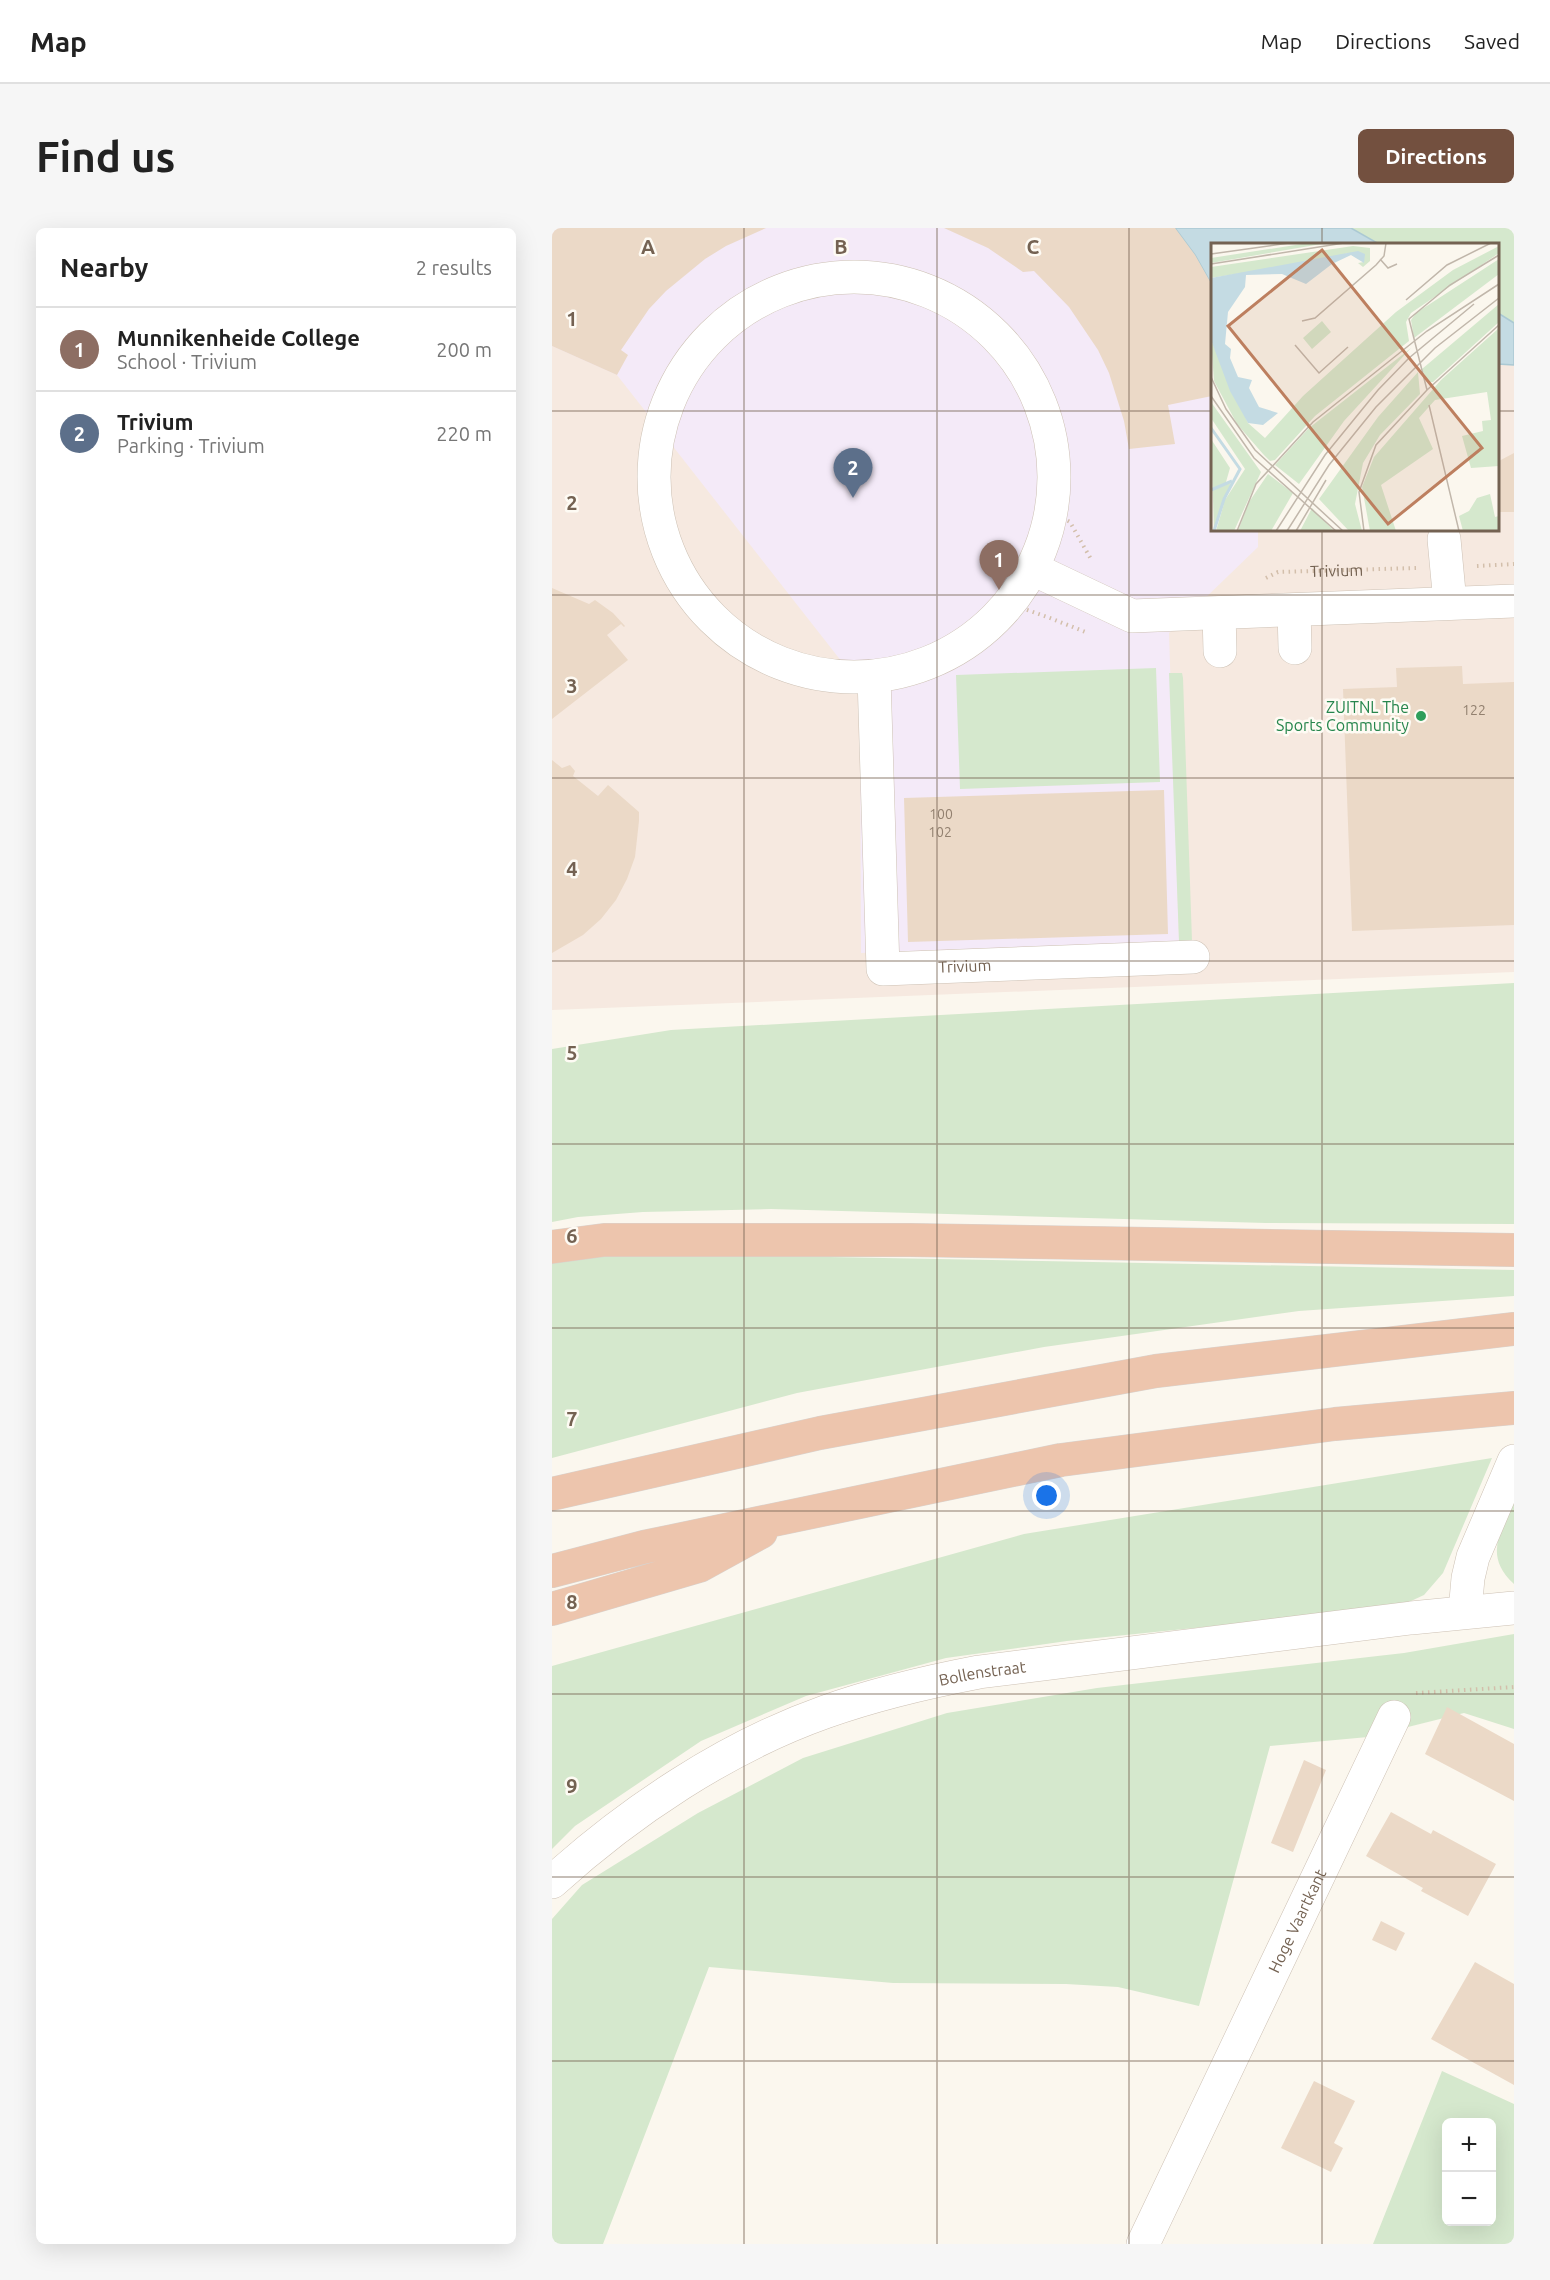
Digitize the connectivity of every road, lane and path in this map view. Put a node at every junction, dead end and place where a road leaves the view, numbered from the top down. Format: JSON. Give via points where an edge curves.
{"nodes":[{"id":1,"x":1052,"y":512,"type":"junction"},
{"id":2,"x":1445,"y":553,"type":"junction"},
{"id":3,"x":1514,"y":564,"type":"edge"},
{"id":4,"x":1096,"y":568,"type":"dead end"},
{"id":5,"x":1034,"y":569,"type":"junction"},
{"id":6,"x":1259,"y":581,"type":"dead end"},
{"id":7,"x":1514,"y":601,"type":"edge"},
{"id":8,"x":1450,"y":603,"type":"junction"},
{"id":9,"x":1294,"y":610,"type":"junction"},
{"id":10,"x":1219,"y":613,"type":"junction"},
{"id":11,"x":1295,"y":648,"type":"dead end"},
{"id":12,"x":1220,"y":651,"type":"dead end"},
{"id":13,"x":874,"y":677,"type":"junction"},
{"id":14,"x":1193,"y":957,"type":"dead end"},
{"id":15,"x":552,"y":1247,"type":"edge"},
{"id":16,"x":1514,"y":1250,"type":"edge"},
{"id":17,"x":1514,"y":1329,"type":"edge"},
{"id":18,"x":1514,"y":1408,"type":"edge"},
{"id":19,"x":1514,"y":1461,"type":"edge"},
{"id":20,"x":552,"y":1494,"type":"edge"},
{"id":21,"x":794,"y":1514,"type":"junction"},
{"id":22,"x":552,"y":1571,"type":"edge"},
{"id":23,"x":552,"y":1608,"type":"edge"},
{"id":24,"x":1514,"y":1608,"type":"edge"},
{"id":25,"x":1465,"y":1612,"type":"junction"},
{"id":26,"x":1514,"y":1687,"type":"edge"},
{"id":27,"x":1394,"y":1716,"type":"joint"},
{"id":28,"x":552,"y":1882,"type":"edge"},
{"id":29,"x":1143,"y":2244,"type":"edge"}],
"edges":[{"from":1,"to":4,"type":"path","via":[[1070,522]]},
{"from":1,"to":5,"type":"street"},
{"from":1,"to":13,"type":"street","via":[[1055,495],[1051,434],[1029,376],[991,328],[940,294],[881,277],[820,278],[761,297],[712,334],[676,383],[656,441],[654,502],[671,561],[705,612],[754,651],[812,673]]},
{"from":2,"to":3,"type":"path","name":"Trivium"},
{"from":2,"to":6,"type":"path","name":"Trivium","via":[[1278,573]]},
{"from":2,"to":8,"type":"street"},
{"from":5,"to":10,"type":"street","via":[[1132,616]]},
{"from":5,"to":13,"type":"street","via":[[1005,611],[968,644],[923,666]]},
{"from":7,"to":8,"type":"street"},
{"from":8,"to":9,"type":"street"},
{"from":9,"to":10,"type":"street"},
{"from":9,"to":11,"type":"street"},
{"from":10,"to":12,"type":"street"},
{"from":13,"to":14,"type":"street","name":"Trivium","via":[[883,969]]},
{"from":15,"to":16,"type":"highway","via":[[604,1240],[910,1240]]},
{"from":17,"to":20,"type":"highway","via":[[1156,1371],[820,1433]]},
{"from":18,"to":21,"type":"highway","via":[[1335,1424],[1061,1460]]},
{"from":19,"to":25,"type":"street","via":[[1470,1568]]},
{"from":21,"to":22,"type":"highway"},
{"from":21,"to":23,"type":"highway","via":[[699,1566]]},
{"from":24,"to":25,"type":"street","name":"Bollenstraat"},
{"from":25,"to":28,"type":"street","name":"Bollenstraat","via":[[979,1672],[873,1696],[824,1712],[728,1756],[629,1818]]},
{"from":26,"to":27,"type":"path","via":[[1411,1694]]},
{"from":27,"to":29,"type":"street","name":"Hoge Vaartkant"}]}
